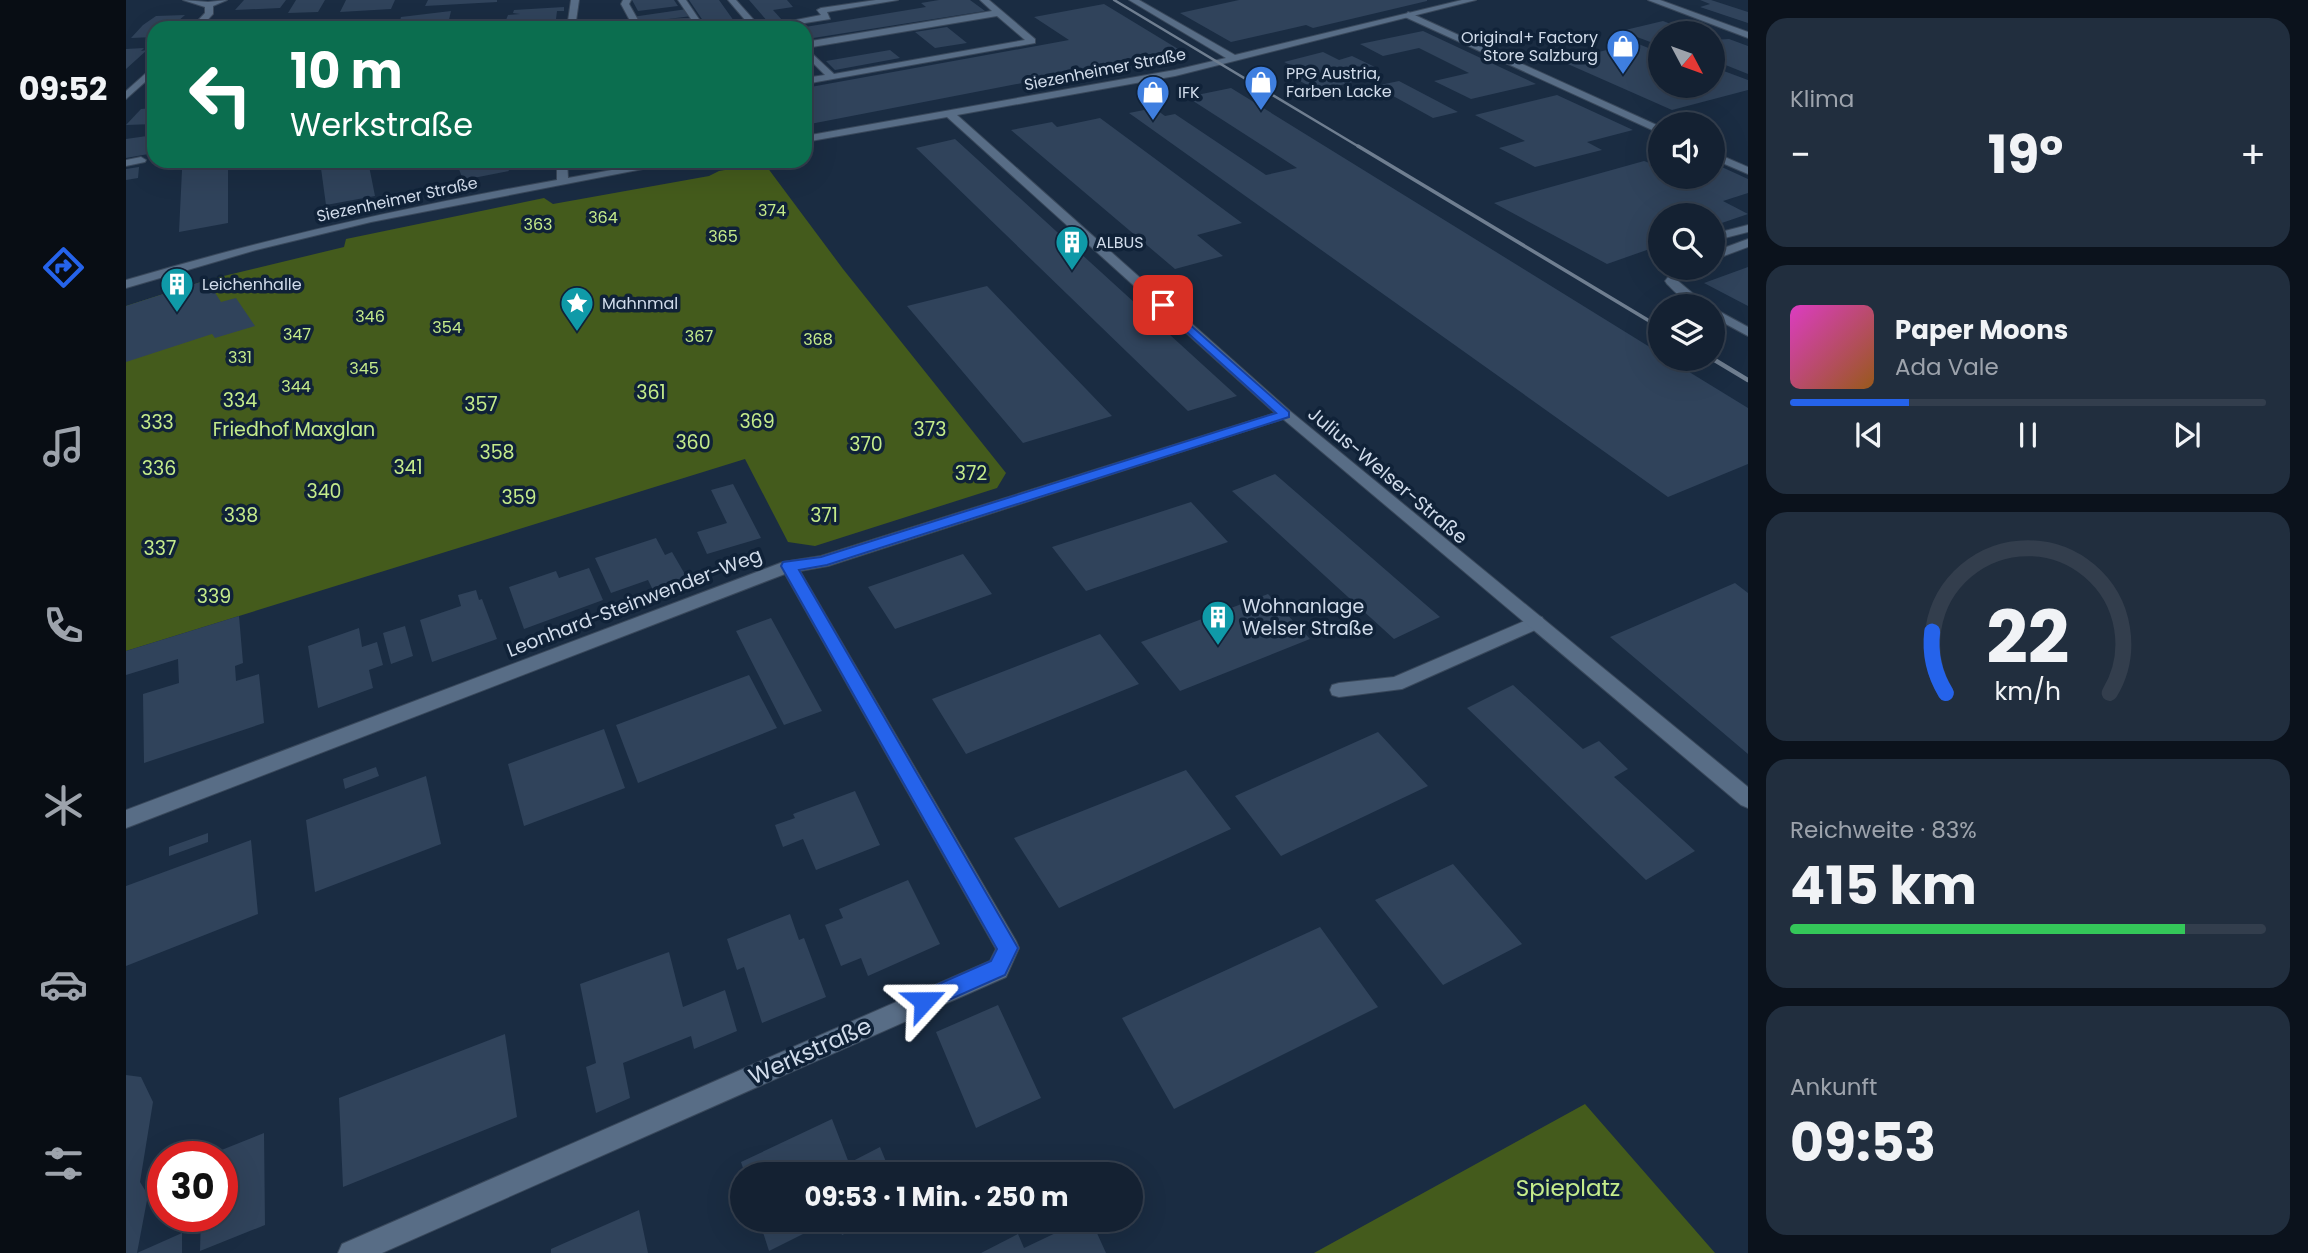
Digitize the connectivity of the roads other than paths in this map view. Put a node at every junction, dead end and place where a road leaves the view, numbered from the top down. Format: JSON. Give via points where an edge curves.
{"nodes":[{"id":1,"x":187,"y":0,"type":"edge"},
{"id":2,"x":223,"y":0,"type":"edge"},
{"id":3,"x":575,"y":0,"type":"edge"},
{"id":4,"x":627,"y":0,"type":"edge"},
{"id":5,"x":682,"y":0,"type":"edge"},
{"id":6,"x":732,"y":0,"type":"edge"},
{"id":7,"x":894,"y":0,"type":"edge"},
{"id":8,"x":984,"y":0,"type":"edge"},
{"id":9,"x":1133,"y":0,"type":"edge"},
{"id":10,"x":1472,"y":0,"type":"edge"},
{"id":11,"x":1652,"y":0,"type":"edge"},
{"id":12,"x":209,"y":5,"type":"junction"},
{"id":13,"x":998,"y":13,"type":"junction"},
{"id":14,"x":1408,"y":15,"type":"junction"},
{"id":15,"x":202,"y":21,"type":"edge"},
{"id":16,"x":572,"y":21,"type":"edge"},
{"id":17,"x":634,"y":21,"type":"edge"},
{"id":18,"x":696,"y":21,"type":"edge"},
{"id":19,"x":751,"y":21,"type":"edge"},
{"id":20,"x":800,"y":21,"type":"edge"},
{"id":21,"x":1748,"y":35,"type":"edge"},
{"id":22,"x":812,"y":47,"type":"edge"},
{"id":23,"x":812,"y":56,"type":"edge"},
{"id":24,"x":1235,"y":59,"type":"junction"},
{"id":25,"x":147,"y":77,"type":"edge"},
{"id":26,"x":832,"y":77,"type":"junction"},
{"id":27,"x":812,"y":80,"type":"edge"},
{"id":28,"x":126,"y":96,"type":"edge"},
{"id":29,"x":950,"y":114,"type":"junction"},
{"id":30,"x":1648,"y":125,"type":"edge"},
{"id":31,"x":812,"y":138,"type":"edge"},
{"id":32,"x":141,"y":160,"type":"dead end"},
{"id":33,"x":1725,"y":160,"type":"edge"},
{"id":34,"x":126,"y":163,"type":"edge"},
{"id":35,"x":562,"y":168,"type":"edge"},
{"id":36,"x":640,"y":168,"type":"edge"},
{"id":37,"x":1748,"y":171,"type":"edge"},
{"id":38,"x":563,"y":182,"type":"junction"},
{"id":39,"x":1748,"y":228,"type":"edge"},
{"id":40,"x":1725,"y":235,"type":"edge"},
{"id":41,"x":1748,"y":243,"type":"edge"},
{"id":42,"x":1725,"y":252,"type":"edge"},
{"id":43,"x":1672,"y":280,"type":"edge"},
{"id":44,"x":126,"y":284,"type":"edge"},
{"id":45,"x":1684,"y":294,"type":"edge"},
{"id":46,"x":1725,"y":320,"type":"edge"},
{"id":47,"x":1748,"y":332,"type":"edge"},
{"id":48,"x":1285,"y":414,"type":"junction"},
{"id":49,"x":789,"y":566,"type":"junction"},
{"id":50,"x":1536,"y":622,"type":"junction"},
{"id":51,"x":1339,"y":690,"type":"dead end"},
{"id":52,"x":1748,"y":799,"type":"edge"},
{"id":53,"x":126,"y":819,"type":"edge"},
{"id":54,"x":351,"y":1253,"type":"edge"}],
"edges":[{"from":1,"to":12,"type":"street"},
{"from":2,"to":12,"type":"street"},
{"from":3,"to":16,"type":"street"},
{"from":4,"to":17,"type":"street"},
{"from":5,"to":18,"type":"street"},
{"from":6,"to":19,"type":"street"},
{"from":7,"to":20,"type":"street","via":[[819,8],[827,17]]},
{"from":8,"to":13,"type":"street"},
{"from":9,"to":24,"type":"street"},
{"from":10,"to":14,"type":"street","name":"Siezenheimer Straße"},
{"from":11,"to":21,"type":"street"},
{"from":12,"to":15,"type":"street","via":[[209,14]]},
{"from":13,"to":22,"type":"street"},
{"from":13,"to":26,"type":"street","via":[[1032,41]]},
{"from":14,"to":24,"type":"street","name":"Siezenheimer Straße"},
{"from":14,"to":30,"type":"street"},
{"from":23,"to":26,"type":"street"},
{"from":24,"to":29,"type":"street","name":"Siezenheimer Straße"},
{"from":25,"to":28,"type":"street"},
{"from":26,"to":27,"type":"street"},
{"from":29,"to":31,"type":"street","name":"Siezenheimer Straße"},
{"from":29,"to":48,"type":"street","name":"Julius-Welser-Straße"},
{"from":32,"to":34,"type":"street"},
{"from":33,"to":37,"type":"street"},
{"from":35,"to":38,"type":"street"},
{"from":36,"to":38,"type":"street","name":"Siezenheimer Straße"},
{"from":38,"to":44,"type":"street","name":"Siezenheimer Straße","via":[[270,243]]},
{"from":39,"to":40,"type":"street"},
{"from":41,"to":42,"type":"street"},
{"from":43,"to":45,"type":"street"},
{"from":46,"to":47,"type":"street"},
{"from":48,"to":49,"type":"street","name":"Leonhard-Steinwender-Weg","via":[[821,562]]},
{"from":48,"to":50,"type":"street","name":"Julius-Welser-Straße"},
{"from":49,"to":53,"type":"street","name":"Leonhard-Steinwender-Weg"},
{"from":49,"to":54,"type":"street","name":"Werkstraße","via":[[1008,948],[998,968]]},
{"from":50,"to":51,"type":"street","via":[[1396,684]]},
{"from":50,"to":52,"type":"street","name":"Julius-Welser-Straße"}]}
